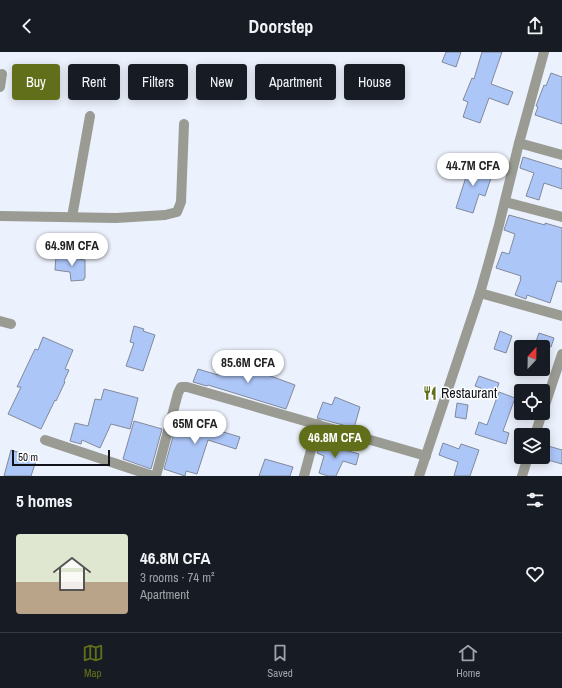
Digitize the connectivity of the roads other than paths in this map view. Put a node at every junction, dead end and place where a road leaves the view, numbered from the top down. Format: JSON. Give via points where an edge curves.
{"nodes":[{"id":1,"x":544,"y":52,"type":"edge"},
{"id":2,"x":2,"y":74,"type":"dead end"},
{"id":3,"x":0,"y":87,"type":"edge"},
{"id":4,"x":90,"y":116,"type":"dead end"},
{"id":5,"x":184,"y":124,"type":"dead end"},
{"id":6,"x":519,"y":143,"type":"junction"},
{"id":7,"x":562,"y":154,"type":"edge"},
{"id":8,"x":505,"y":202,"type":"junction"},
{"id":9,"x":0,"y":216,"type":"edge"},
{"id":10,"x":72,"y":218,"type":"junction"},
{"id":11,"x":562,"y":218,"type":"edge"},
{"id":12,"x":480,"y":293,"type":"junction"},
{"id":13,"x":562,"y":316,"type":"edge"},
{"id":14,"x":0,"y":321,"type":"edge"},
{"id":15,"x":11,"y":324,"type":"dead end"},
{"id":16,"x":562,"y":354,"type":"edge"},
{"id":17,"x":550,"y":391,"type":"edge"},
{"id":18,"x":318,"y":424,"type":"junction"},
{"id":19,"x":45,"y":440,"type":"dead end"},
{"id":20,"x":426,"y":456,"type":"junction"},
{"id":21,"x":526,"y":464,"type":"edge"},
{"id":22,"x":153,"y":476,"type":"edge"},
{"id":23,"x":156,"y":476,"type":"edge"},
{"id":24,"x":304,"y":476,"type":"edge"},
{"id":25,"x":419,"y":476,"type":"edge"},
{"id":26,"x":522,"y":476,"type":"edge"}],
"edges":[{"from":1,"to":6,"type":"street"},
{"from":2,"to":3,"type":"street"},
{"from":4,"to":10,"type":"street"},
{"from":5,"to":10,"type":"street","via":[[181,202],[177,212],[116,218]]},
{"from":6,"to":7,"type":"street"},
{"from":6,"to":8,"type":"street"},
{"from":8,"to":11,"type":"street"},
{"from":8,"to":12,"type":"street"},
{"from":9,"to":10,"type":"street"},
{"from":12,"to":13,"type":"street"},
{"from":12,"to":20,"type":"street"},
{"from":14,"to":15,"type":"street"},
{"from":16,"to":17,"type":"street"},
{"from":18,"to":20,"type":"street"},
{"from":18,"to":23,"type":"street","via":[[187,386],[181,387]]},
{"from":18,"to":24,"type":"street"},
{"from":19,"to":22,"type":"street"},
{"from":20,"to":25,"type":"street"},
{"from":21,"to":26,"type":"street"}]}
